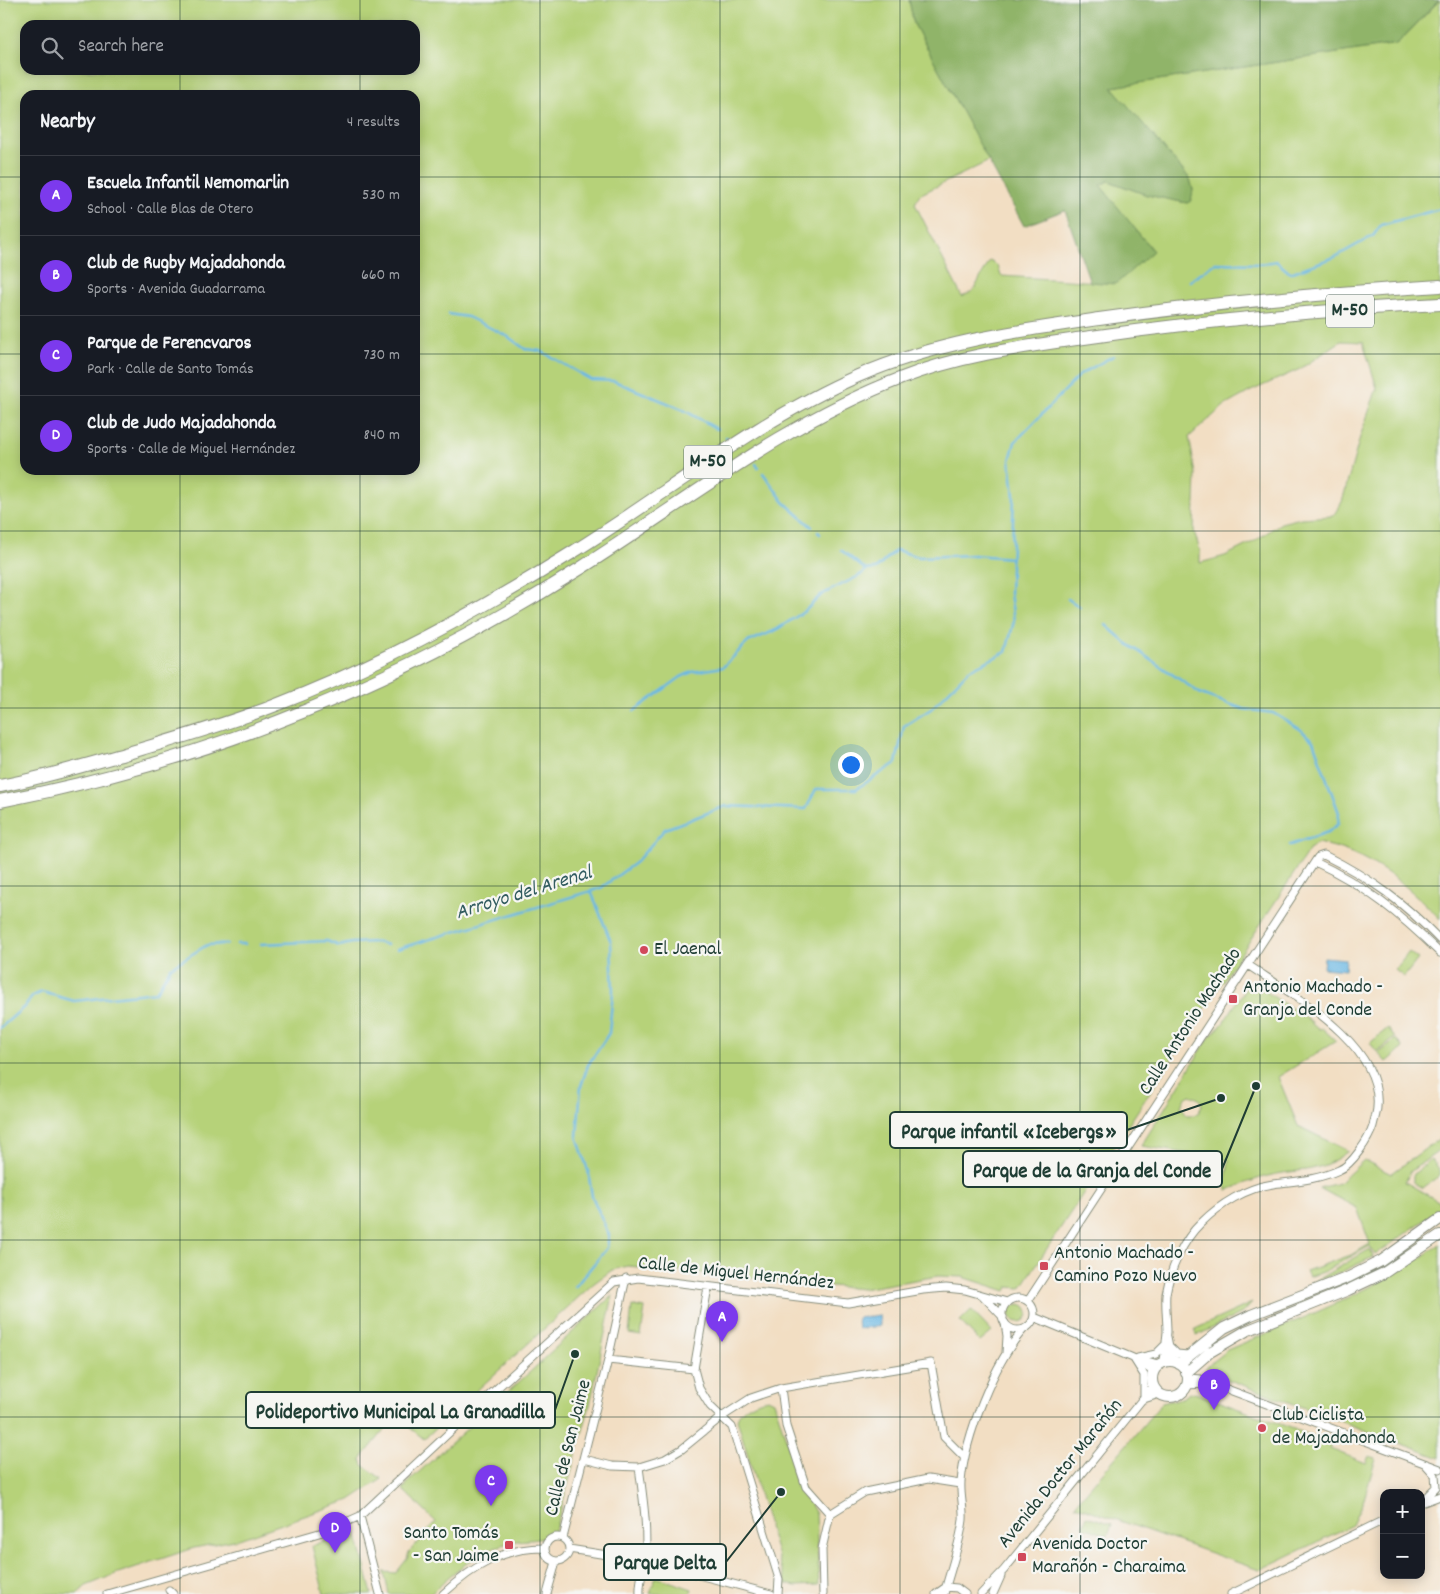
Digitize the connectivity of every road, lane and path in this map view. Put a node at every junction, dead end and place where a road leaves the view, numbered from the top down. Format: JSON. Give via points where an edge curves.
{"nodes":[{"id":1,"x":1440,"y":286,"type":"edge"},
{"id":2,"x":1440,"y":304,"type":"edge"},
{"id":3,"x":0,"y":786,"type":"edge"},
{"id":4,"x":0,"y":801,"type":"edge"},
{"id":5,"x":1325,"y":856,"type":"junction"},
{"id":6,"x":1315,"y":862,"type":"junction"},
{"id":7,"x":1324,"y":866,"type":"junction"},
{"id":8,"x":1440,"y":940,"type":"edge"},
{"id":9,"x":1440,"y":953,"type":"edge"},
{"id":10,"x":1248,"y":965,"type":"junction"},
{"id":11,"x":1440,"y":1219,"type":"edge"},
{"id":12,"x":1440,"y":1235,"type":"edge"},
{"id":13,"x":626,"y":1278,"type":"junction"},
{"id":14,"x":708,"y":1286,"type":"junction"},
{"id":15,"x":983,"y":1296,"type":"junction"},
{"id":16,"x":1028,"y":1301,"type":"junction"},
{"id":17,"x":1007,"y":1302,"type":"junction"},
{"id":18,"x":1034,"y":1317,"type":"junction"},
{"id":19,"x":1004,"y":1320,"type":"junction"},
{"id":20,"x":1024,"y":1329,"type":"junction"},
{"id":21,"x":1167,"y":1346,"type":"junction"},
{"id":22,"x":1006,"y":1355,"type":"junction"},
{"id":23,"x":1188,"y":1356,"type":"junction"},
{"id":24,"x":1133,"y":1358,"type":"junction"},
{"id":25,"x":608,"y":1360,"type":"junction"},
{"id":26,"x":1165,"y":1365,"type":"junction"},
{"id":27,"x":1196,"y":1365,"type":"junction"},
{"id":28,"x":694,"y":1369,"type":"junction"},
{"id":29,"x":1187,"y":1379,"type":"junction"},
{"id":30,"x":1200,"y":1379,"type":"junction"},
{"id":31,"x":1209,"y":1384,"type":"junction"},
{"id":32,"x":781,"y":1388,"type":"junction"},
{"id":33,"x":1156,"y":1390,"type":"junction"},
{"id":34,"x":1143,"y":1400,"type":"junction"},
{"id":35,"x":720,"y":1418,"type":"junction"},
{"id":36,"x":964,"y":1457,"type":"junction"},
{"id":37,"x":584,"y":1459,"type":"junction"},
{"id":38,"x":1424,"y":1463,"type":"junction"},
{"id":39,"x":639,"y":1467,"type":"junction"},
{"id":40,"x":1440,"y":1469,"type":"edge"},
{"id":41,"x":960,"y":1484,"type":"junction"},
{"id":42,"x":1440,"y":1496,"type":"edge"},
{"id":43,"x":1425,"y":1499,"type":"edge"},
{"id":44,"x":1425,"y":1502,"type":"edge"},
{"id":45,"x":830,"y":1514,"type":"junction"},
{"id":46,"x":360,"y":1516,"type":"junction"},
{"id":47,"x":1380,"y":1522,"type":"edge"},
{"id":48,"x":563,"y":1538,"type":"junction"},
{"id":49,"x":545,"y":1548,"type":"junction"},
{"id":50,"x":569,"y":1549,"type":"junction"},
{"id":51,"x":645,"y":1561,"type":"junction"},
{"id":52,"x":556,"y":1562,"type":"junction"},
{"id":53,"x":1004,"y":1570,"type":"junction"},
{"id":54,"x":945,"y":1591,"type":"edge"},
{"id":55,"x":994,"y":1593,"type":"edge"},
{"id":56,"x":107,"y":1594,"type":"edge"},
{"id":57,"x":380,"y":1594,"type":"edge"},
{"id":58,"x":443,"y":1594,"type":"edge"},
{"id":59,"x":547,"y":1594,"type":"edge"},
{"id":60,"x":640,"y":1594,"type":"edge"},
{"id":61,"x":771,"y":1594,"type":"edge"},
{"id":62,"x":778,"y":1594,"type":"edge"},
{"id":63,"x":823,"y":1594,"type":"edge"},
{"id":64,"x":936,"y":1594,"type":"edge"},
{"id":65,"x":964,"y":1594,"type":"edge"},
{"id":66,"x":982,"y":1594,"type":"edge"},
{"id":67,"x":1231,"y":1594,"type":"edge"}],
"edges":[{"from":1,"to":3,"type":"highway","number":"M-50","via":[[1271,298],[1130,315],[993,334],[899,360],[857,376],[810,400],[722,453],[574,552],[470,613],[372,663],[276,705],[191,734]]},
{"from":2,"to":4,"type":"highway","number":"M-50","via":[[1133,331],[994,351],[905,376],[819,415],[731,467],[581,568],[476,630],[382,679],[282,721],[199,750],[100,779]]},
{"from":5,"to":6,"type":"street","via":[[1321,855]]},
{"from":5,"to":7,"type":"street"},
{"from":5,"to":8,"type":"street","via":[[1402,903]]},
{"from":6,"to":7,"type":"street"},
{"from":6,"to":10,"type":"street","name":"Calle Antonio Machado"},
{"from":7,"to":9,"type":"street","via":[[1368,891],[1403,917]]},
{"from":10,"to":16,"type":"street","name":"Calle Antonio Machado"},
{"from":10,"to":21,"type":"street","via":[[1322,1015],[1358,1052],[1372,1073],[1378,1107],[1363,1148],[1342,1170],[1307,1181],[1271,1184],[1252,1190],[1224,1203],[1199,1224],[1184,1244],[1166,1294]]},
{"from":11,"to":23,"type":"street","via":[[1380,1261],[1350,1277],[1250,1315],[1224,1328]]},
{"from":12,"to":27,"type":"street","via":[[1384,1273],[1246,1331],[1210,1352]]},
{"from":13,"to":14,"type":"street","name":"Calle de Miguel Hernández"},
{"from":13,"to":25,"type":"street","name":"Calle de San Jaime"},
{"from":13,"to":46,"type":"street","name":"Calle de Miguel Hernández","via":[[603,1290]]},
{"from":14,"to":15,"type":"street","name":"Calle de Miguel Hernández","via":[[848,1303],[946,1288]]},
{"from":14,"to":28,"type":"street"},
{"from":15,"to":17,"type":"street","name":"Calle de Miguel Hernández"},
{"from":15,"to":19,"type":"street"},
{"from":16,"to":17,"type":"street","via":[[1016,1298]]},
{"from":16,"to":18,"type":"street","via":[[1034,1308]]},
{"from":17,"to":19,"type":"street","via":[[1003,1310]]},
{"from":18,"to":20,"type":"street"},
{"from":18,"to":24,"type":"street"},
{"from":19,"to":20,"type":"street","via":[[1013,1329]]},
{"from":19,"to":22,"type":"street"},
{"from":20,"to":22,"type":"street"},
{"from":21,"to":23,"type":"street"},
{"from":21,"to":24,"type":"street","via":[[1145,1358]]},
{"from":21,"to":26,"type":"street"},
{"from":22,"to":36,"type":"street","via":[[977,1414]]},
{"from":23,"to":26,"type":"street"},
{"from":24,"to":26,"type":"street"},
{"from":24,"to":34,"type":"street","via":[[1143,1370],[1146,1380]]},
{"from":25,"to":28,"type":"street"},
{"from":25,"to":37,"type":"street","name":"Calle de San Jaime"},
{"from":26,"to":29,"type":"street"},
{"from":26,"to":33,"type":"street"},
{"from":27,"to":29,"type":"street"},
{"from":27,"to":30,"type":"street"},
{"from":28,"to":35,"type":"street","via":[[699,1388]]},
{"from":29,"to":30,"type":"street"},
{"from":29,"to":31,"type":"street"},
{"from":29,"to":33,"type":"street","via":[[1178,1395],[1172,1397]]},
{"from":30,"to":31,"type":"street"},
{"from":31,"to":38,"type":"street"},
{"from":32,"to":35,"type":"street","via":[[751,1398]]},
{"from":32,"to":36,"type":"street","via":[[931,1363],[944,1437]]},
{"from":32,"to":45,"type":"street","via":[[786,1426],[806,1486]]},
{"from":33,"to":34,"type":"street","name":"Avenida Doctor Marañón"},
{"from":34,"to":53,"type":"street","name":"Avenida Doctor Marañón"},
{"from":35,"to":39,"type":"street","via":[[682,1450]]},
{"from":35,"to":62,"type":"street","via":[[732,1428],[780,1579]]},
{"from":36,"to":41,"type":"street"},
{"from":37,"to":39,"type":"street","via":[[612,1466]]},
{"from":37,"to":48,"type":"street","name":"Calle de San Jaime"},
{"from":38,"to":40,"type":"street"},
{"from":38,"to":43,"type":"street","via":[[1435,1475],[1436,1487]]},
{"from":39,"to":51,"type":"street"},
{"from":41,"to":45,"type":"street","via":[[928,1478],[865,1492]]},
{"from":41,"to":54,"type":"street","via":[[963,1520]]},
{"from":42,"to":44,"type":"street"},
{"from":45,"to":63,"type":"street","via":[[822,1549]]},
{"from":46,"to":56,"type":"street","name":"Calle de Miguel Hernández","via":[[326,1531]]},
{"from":46,"to":57,"type":"street"},
{"from":47,"to":67,"type":"street"},
{"from":48,"to":49,"type":"street","via":[[552,1539]]},
{"from":48,"to":50,"type":"street"},
{"from":49,"to":52,"type":"street","via":[[547,1556]]},
{"from":49,"to":58,"type":"street","via":[[501,1554],[475,1568]]},
{"from":50,"to":51,"type":"street"},
{"from":50,"to":52,"type":"street","via":[[564,1560]]},
{"from":51,"to":60,"type":"street","via":[[639,1583]]},
{"from":51,"to":61,"type":"street"},
{"from":52,"to":59,"type":"street"},
{"from":53,"to":55,"type":"street","name":"Avenida Doctor Marañón"},
{"from":53,"to":66,"type":"street","name":"Avenida Doctor Marañón"},
{"from":54,"to":64,"type":"street"},
{"from":54,"to":65,"type":"street","via":[[957,1588]]}]}
